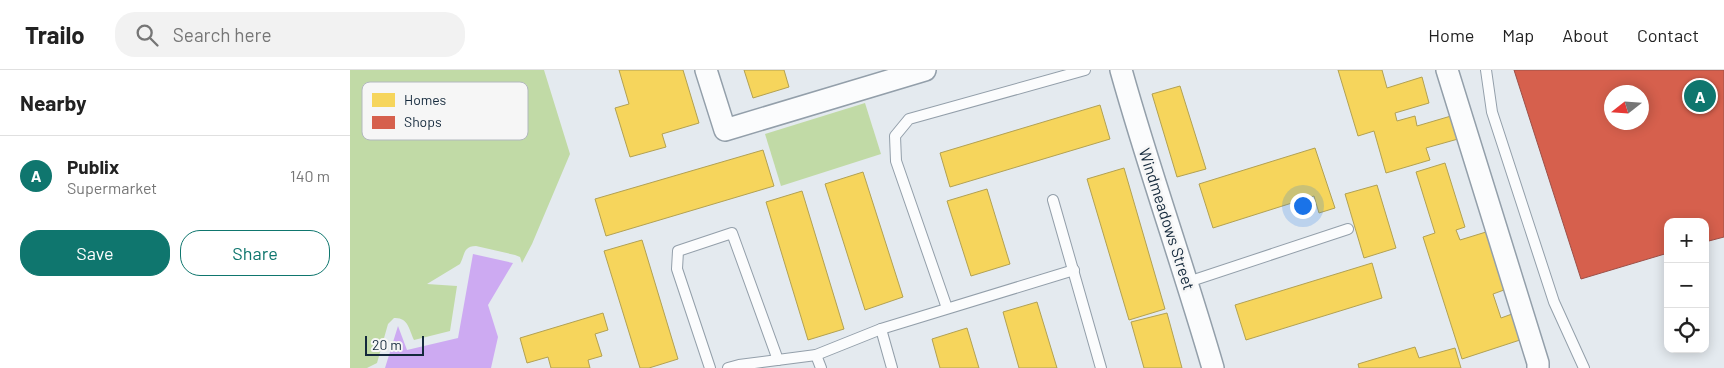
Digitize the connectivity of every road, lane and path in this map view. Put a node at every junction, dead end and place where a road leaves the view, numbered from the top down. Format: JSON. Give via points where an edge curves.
{"nodes":[{"id":1,"x":706,"y":70,"type":"edge"},
{"id":2,"x":925,"y":70,"type":"edge"},
{"id":3,"x":1085,"y":70,"type":"edge"},
{"id":4,"x":1121,"y":70,"type":"edge"},
{"id":5,"x":1447,"y":70,"type":"edge"},
{"id":6,"x":1486,"y":70,"type":"edge"},
{"id":7,"x":1053,"y":200,"type":"dead end"},
{"id":8,"x":1348,"y":229,"type":"dead end"},
{"id":9,"x":1074,"y":270,"type":"junction"},
{"id":10,"x":1188,"y":282,"type":"junction"},
{"id":11,"x":946,"y":308,"type":"junction"},
{"id":12,"x":881,"y":329,"type":"junction"},
{"id":13,"x":816,"y":354,"type":"junction"},
{"id":14,"x":778,"y":360,"type":"junction"},
{"id":15,"x":710,"y":368,"type":"edge"},
{"id":16,"x":728,"y":368,"type":"edge"},
{"id":17,"x":821,"y":368,"type":"edge"},
{"id":18,"x":892,"y":368,"type":"edge"},
{"id":19,"x":1101,"y":368,"type":"edge"},
{"id":20,"x":1213,"y":368,"type":"edge"},
{"id":21,"x":1538,"y":368,"type":"edge"},
{"id":22,"x":1584,"y":368,"type":"edge"}],
"edges":[{"from":1,"to":2,"type":"street","via":[[725,130]]},
{"from":3,"to":11,"type":"lane","via":[[909,119],[895,136],[896,161]]},
{"from":4,"to":10,"type":"street","name":"Windmeadows Street"},
{"from":5,"to":21,"type":"street"},
{"from":6,"to":22,"type":"lane","via":[[1492,112],[1520,201],[1554,302]]},
{"from":7,"to":9,"type":"lane"},
{"from":8,"to":10,"type":"lane"},
{"from":9,"to":11,"type":"lane"},
{"from":9,"to":19,"type":"lane"},
{"from":10,"to":20,"type":"street","name":"Windmeadows Street"},
{"from":11,"to":12,"type":"lane"},
{"from":12,"to":13,"type":"lane"},
{"from":12,"to":18,"type":"lane"},
{"from":13,"to":14,"type":"lane"},
{"from":13,"to":17,"type":"lane"},
{"from":14,"to":15,"type":"lane","via":[[732,234],[678,251],[676,269]]},
{"from":14,"to":16,"type":"lane"}]}
